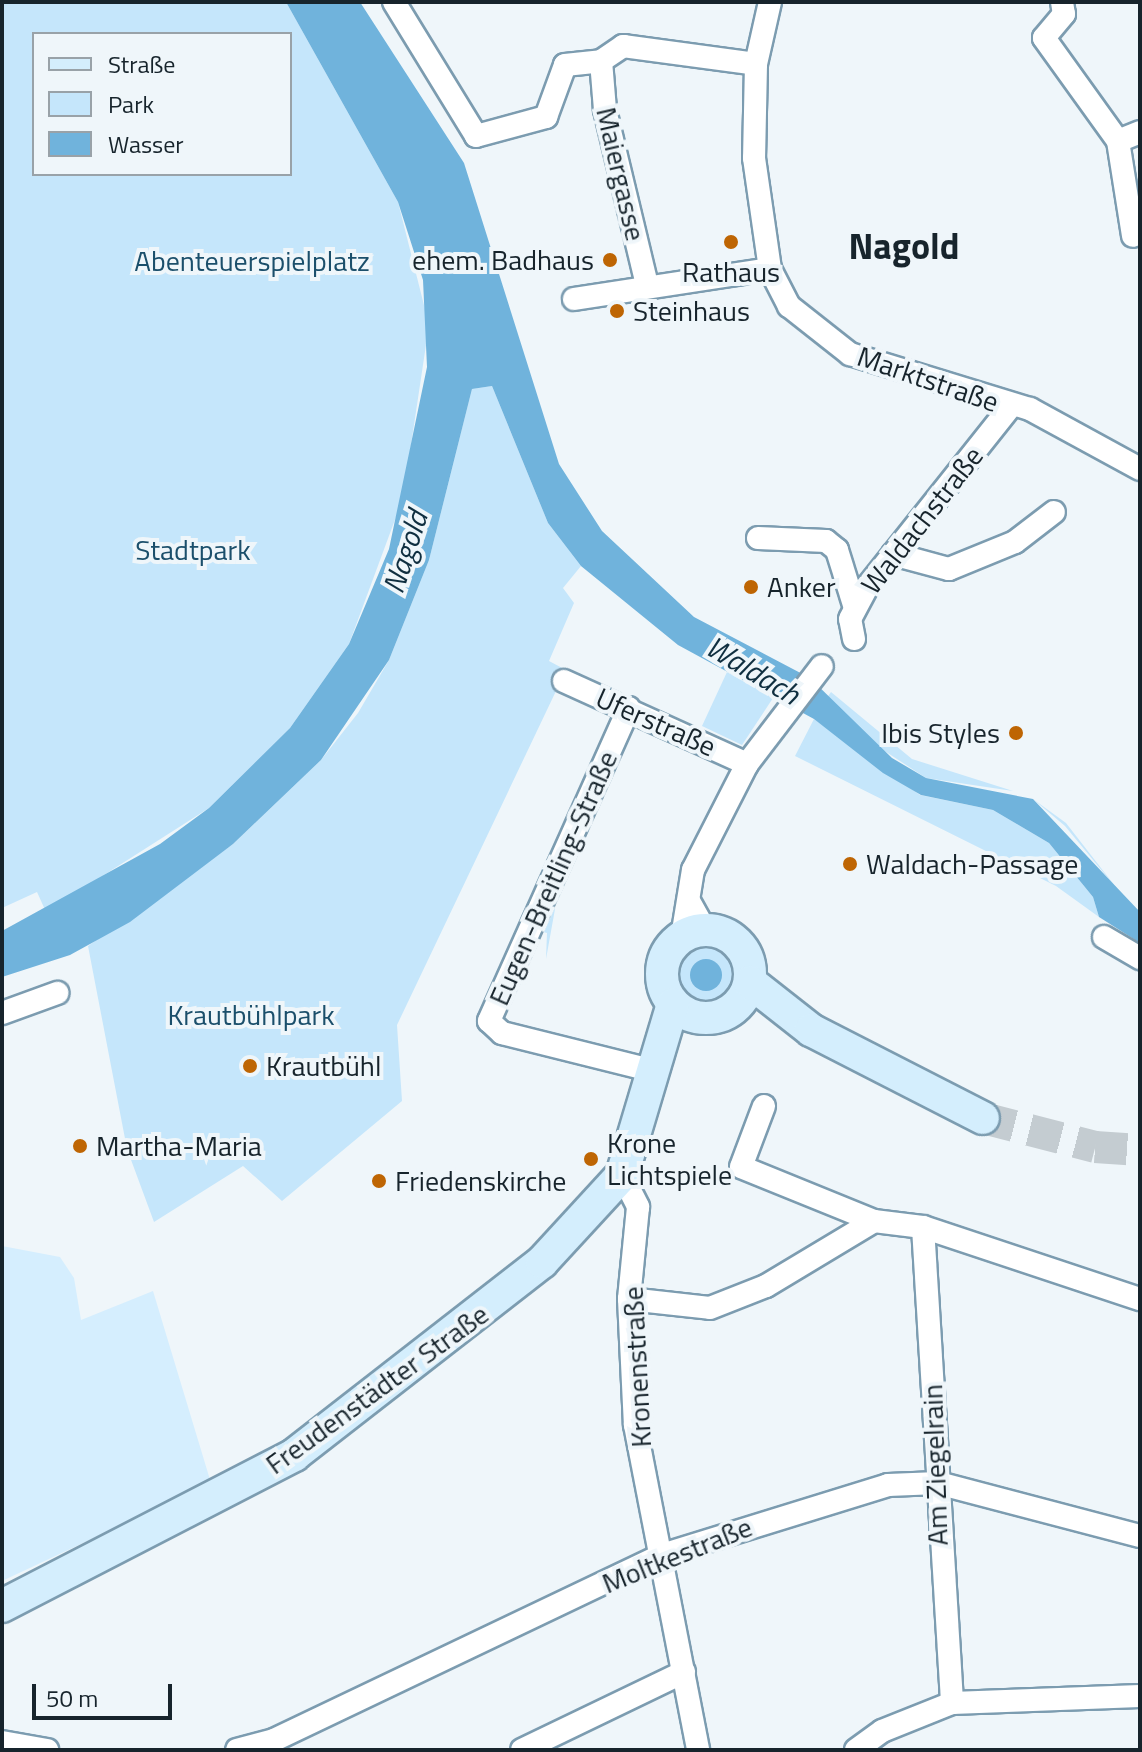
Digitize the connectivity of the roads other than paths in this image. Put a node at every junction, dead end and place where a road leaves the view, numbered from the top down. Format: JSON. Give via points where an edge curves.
{"nodes":[{"id":1,"x":394,"y":2,"type":"edge"},
{"id":2,"x":770,"y":2,"type":"edge"},
{"id":3,"x":1062,"y":2,"type":"edge"},
{"id":4,"x":601,"y":61,"type":"junction"},
{"id":5,"x":756,"y":64,"type":"junction"},
{"id":6,"x":1140,"y":132,"type":"edge"},
{"id":7,"x":1118,"y":141,"type":"junction"},
{"id":8,"x":1133,"y":236,"type":"dead end"},
{"id":9,"x":770,"y":269,"type":"junction"},
{"id":10,"x":647,"y":285,"type":"junction"},
{"id":11,"x":574,"y":299,"type":"dead end"},
{"id":12,"x":1010,"y":407,"type":"junction"},
{"id":13,"x":1140,"y":469,"type":"edge"},
{"id":14,"x":1054,"y":512,"type":"dead end"},
{"id":15,"x":758,"y":538,"type":"dead end"},
{"id":16,"x":893,"y":554,"type":"junction"},
{"id":17,"x":855,"y":608,"type":"junction"},
{"id":18,"x":854,"y":639,"type":"dead end"},
{"id":19,"x":816,"y":672,"type":"dead end"},
{"id":20,"x":564,"y":681,"type":"dead end"},
{"id":21,"x":629,"y":708,"type":"junction"},
{"id":22,"x":747,"y":764,"type":"junction"},
{"id":23,"x":693,"y":933,"type":"junction"},
{"id":24,"x":1104,"y":937,"type":"dead end"},
{"id":25,"x":1140,"y":958,"type":"edge"},
{"id":26,"x":57,"y":993,"type":"dead end"},
{"id":27,"x":743,"y":995,"type":"junction"},
{"id":28,"x":683,"y":1010,"type":"junction"},
{"id":29,"x":2,"y":1013,"type":"edge"},
{"id":30,"x":654,"y":1071,"type":"junction"},
{"id":31,"x":764,"y":1106,"type":"dead end"},
{"id":32,"x":983,"y":1118,"type":"tunnel mouth"},
{"id":33,"x":622,"y":1175,"type":"junction"},
{"id":34,"x":874,"y":1221,"type":"junction"},
{"id":35,"x":923,"y":1227,"type":"junction"},
{"id":36,"x":629,"y":1299,"type":"junction"},
{"id":37,"x":1140,"y":1299,"type":"edge"},
{"id":38,"x":938,"y":1483,"type":"junction"},
{"id":39,"x":1140,"y":1536,"type":"edge"},
{"id":40,"x":662,"y":1555,"type":"junction"},
{"id":41,"x":2,"y":1606,"type":"edge"},
{"id":42,"x":684,"y":1672,"type":"junction"},
{"id":43,"x":1140,"y":1696,"type":"edge"},
{"id":44,"x":952,"y":1703,"type":"junction"},
{"id":45,"x":2,"y":1742,"type":"edge"},
{"id":46,"x":276,"y":1745,"type":"edge"},
{"id":47,"x":47,"y":1750,"type":"edge"},
{"id":48,"x":237,"y":1750,"type":"edge"},
{"id":49,"x":522,"y":1750,"type":"edge"},
{"id":50,"x":698,"y":1750,"type":"edge"},
{"id":51,"x":856,"y":1750,"type":"edge"}],
"edges":[{"from":1,"to":4,"type":"street","via":[[476,136],[546,117],[554,78],[565,65]]},
{"from":2,"to":5,"type":"street","name":"Marktstraße"},
{"from":3,"to":7,"type":"street","via":[[1064,14],[1044,38]]},
{"from":4,"to":5,"type":"street","via":[[623,46]]},
{"from":4,"to":10,"type":"street","name":"Maiergasse","via":[[605,110]]},
{"from":5,"to":9,"type":"street","name":"Marktstraße","via":[[754,158]]},
{"from":6,"to":7,"type":"street"},
{"from":7,"to":8,"type":"street"},
{"from":9,"to":10,"type":"street"},
{"from":9,"to":12,"type":"street","name":"Marktstraße","via":[[789,306],[850,354]]},
{"from":10,"to":11,"type":"street"},
{"from":12,"to":13,"type":"street","name":"Marktstraße","via":[[1030,409]]},
{"from":12,"to":16,"type":"street","name":"Waldachstraße"},
{"from":14,"to":16,"type":"street","via":[[1015,542],[949,569]]},
{"from":15,"to":17,"type":"street","via":[[826,541],[837,550]]},
{"from":16,"to":17,"type":"street","name":"Waldachstraße"},
{"from":17,"to":18,"type":"street","name":"Waldachstraße"},
{"from":19,"to":22,"type":"street"},
{"from":20,"to":21,"type":"street","name":"Uferstraße"},
{"from":21,"to":22,"type":"street","name":"Uferstraße"},
{"from":21,"to":30,"type":"street","name":"Eugen-Breitling-Straße","via":[[489,1021],[502,1033]]},
{"from":22,"to":23,"type":"street","via":[[693,870]]},
{"from":23,"to":27,"type":"street","via":[[742,947]]},
{"from":23,"to":28,"type":"street","via":[[662,964]]},
{"from":24,"to":25,"type":"street"},
{"from":26,"to":29,"type":"street"},
{"from":27,"to":28,"type":"street"},
{"from":27,"to":32,"type":"street"},
{"from":28,"to":30,"type":"street","name":"Freudenstädter Straße"},
{"from":30,"to":33,"type":"street","name":"Freudenstädter Straße"},
{"from":31,"to":34,"type":"street","via":[[741,1167]]},
{"from":33,"to":36,"type":"street","name":"Kronenstraße","via":[[638,1207]]},
{"from":33,"to":41,"type":"street","name":"Freudenstädter Straße","via":[[542,1262],[305,1447]]},
{"from":34,"to":35,"type":"street"},
{"from":34,"to":36,"type":"street","via":[[766,1286],[710,1308]]},
{"from":35,"to":37,"type":"street"},
{"from":35,"to":38,"type":"street","name":"Am Ziegelrain"},
{"from":36,"to":40,"type":"street","name":"Kronenstraße","via":[[635,1425]]},
{"from":38,"to":39,"type":"street","name":"Moltkestraße"},
{"from":38,"to":40,"type":"street","name":"Moltkestraße","via":[[888,1485],[818,1502]]},
{"from":38,"to":44,"type":"street","name":"Am Ziegelrain"},
{"from":40,"to":42,"type":"street","name":"Kronenstraße"},
{"from":40,"to":46,"type":"street","name":"Moltkestraße"},
{"from":42,"to":49,"type":"street"},
{"from":42,"to":50,"type":"street","name":"Kronenstraße"},
{"from":43,"to":44,"type":"street"},
{"from":44,"to":51,"type":"street","via":[[882,1731]]},
{"from":45,"to":47,"type":"street"},
{"from":46,"to":48,"type":"street","name":"Moltkestraße"}]}
